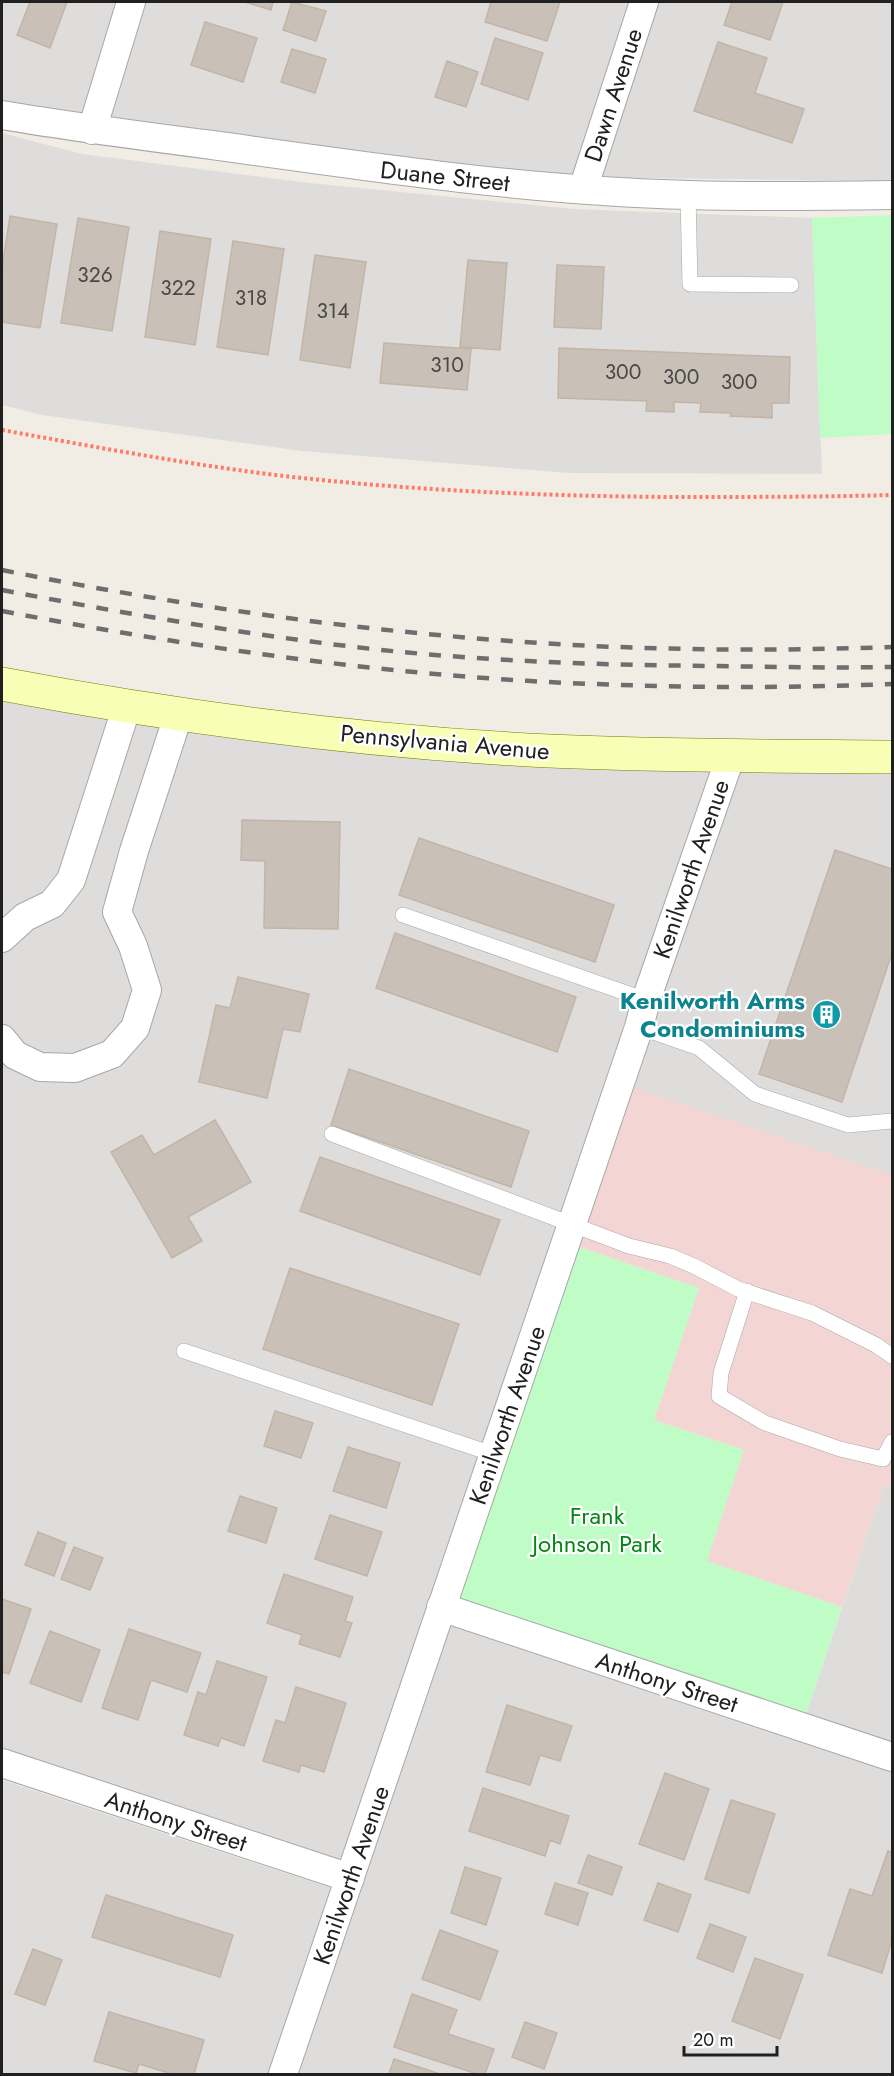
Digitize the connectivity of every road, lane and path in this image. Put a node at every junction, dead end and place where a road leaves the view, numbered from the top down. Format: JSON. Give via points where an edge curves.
{"nodes":[{"id":1,"x":131,"y":2,"type":"edge"},
{"id":2,"x":644,"y":2,"type":"edge"},
{"id":3,"x":2,"y":115,"type":"edge"},
{"id":4,"x":92,"y":130,"type":"junction"},
{"id":5,"x":583,"y":189,"type":"junction"},
{"id":6,"x":688,"y":195,"type":"junction"},
{"id":7,"x":892,"y":195,"type":"edge"},
{"id":8,"x":791,"y":285,"type":"dead end"},
{"id":9,"x":2,"y":430,"type":"edge"},
{"id":10,"x":892,"y":495,"type":"edge"},
{"id":11,"x":2,"y":684,"type":"edge"},
{"id":12,"x":127,"y":706,"type":"junction"},
{"id":13,"x":179,"y":713,"type":"junction"},
{"id":14,"x":731,"y":755,"type":"junction"},
{"id":15,"x":892,"y":757,"type":"edge"},
{"id":16,"x":403,"y":915,"type":"dead end"},
{"id":17,"x":2,"y":938,"type":"edge"},
{"id":18,"x":646,"y":1000,"type":"junction"},
{"id":19,"x":639,"y":1028,"type":"junction"},
{"id":20,"x":2,"y":1039,"type":"edge"},
{"id":21,"x":892,"y":1121,"type":"edge"},
{"id":22,"x":332,"y":1134,"type":"dead end"},
{"id":23,"x":571,"y":1224,"type":"junction"},
{"id":24,"x":747,"y":1291,"type":"junction"},
{"id":25,"x":184,"y":1352,"type":"dead end"},
{"id":26,"x":892,"y":1356,"type":"edge"},
{"id":27,"x":892,"y":1442,"type":"edge"},
{"id":28,"x":494,"y":1454,"type":"junction"},
{"id":29,"x":441,"y":1608,"type":"junction"},
{"id":30,"x":892,"y":1757,"type":"edge"},
{"id":31,"x":2,"y":1763,"type":"edge"},
{"id":32,"x":350,"y":1878,"type":"junction"},
{"id":33,"x":284,"y":2074,"type":"edge"}],
"edges":[{"from":1,"to":4,"type":"street"},
{"from":2,"to":5,"type":"street","name":"Dawn Avenue"},
{"from":3,"to":4,"type":"street","name":"Duane Street"},
{"from":4,"to":5,"type":"street","name":"Duane Street","via":[[332,163]]},
{"from":5,"to":6,"type":"street","name":"Duane Street"},
{"from":6,"to":7,"type":"street","name":"Duane Street"},
{"from":6,"to":8,"type":"lane","via":[[690,284]]},
{"from":9,"to":10,"type":"path","via":[[302,478],[475,492],[814,498]]},
{"from":11,"to":12,"type":"street","name":"Pennsylvania Avenue"},
{"from":12,"to":13,"type":"street","name":"Pennsylvania Avenue"},
{"from":12,"to":17,"type":"street","via":[[71,880],[52,904],[25,917]]},
{"from":13,"to":14,"type":"street","name":"Pennsylvania Avenue","via":[[466,746]]},
{"from":13,"to":20,"type":"street","via":[[117,912],[133,945],[147,990],[135,1028],[112,1054],[75,1068],[40,1067],[15,1055]]},
{"from":14,"to":15,"type":"street","name":"Pennsylvania Avenue"},
{"from":14,"to":18,"type":"street","name":"Kenilworth Avenue"},
{"from":16,"to":18,"type":"lane"},
{"from":18,"to":19,"type":"street","name":"Kenilworth Avenue"},
{"from":19,"to":21,"type":"lane","via":[[699,1048],[755,1094],[848,1125]]},
{"from":19,"to":23,"type":"street","name":"Kenilworth Avenue"},
{"from":22,"to":23,"type":"lane"},
{"from":23,"to":24,"type":"lane","via":[[629,1246],[670,1256]]},
{"from":23,"to":28,"type":"street","name":"Kenilworth Avenue"},
{"from":24,"to":26,"type":"lane","via":[[812,1313]]},
{"from":24,"to":27,"type":"lane","via":[[721,1373],[719,1396],[765,1423],[840,1449],[882,1459]]},
{"from":25,"to":28,"type":"lane"},
{"from":28,"to":29,"type":"street","name":"Kenilworth Avenue"},
{"from":29,"to":30,"type":"street","name":"Anthony Street"},
{"from":29,"to":32,"type":"street","name":"Kenilworth Avenue"},
{"from":31,"to":32,"type":"street","name":"Anthony Street"},
{"from":32,"to":33,"type":"street","name":"Kenilworth Avenue"}]}
